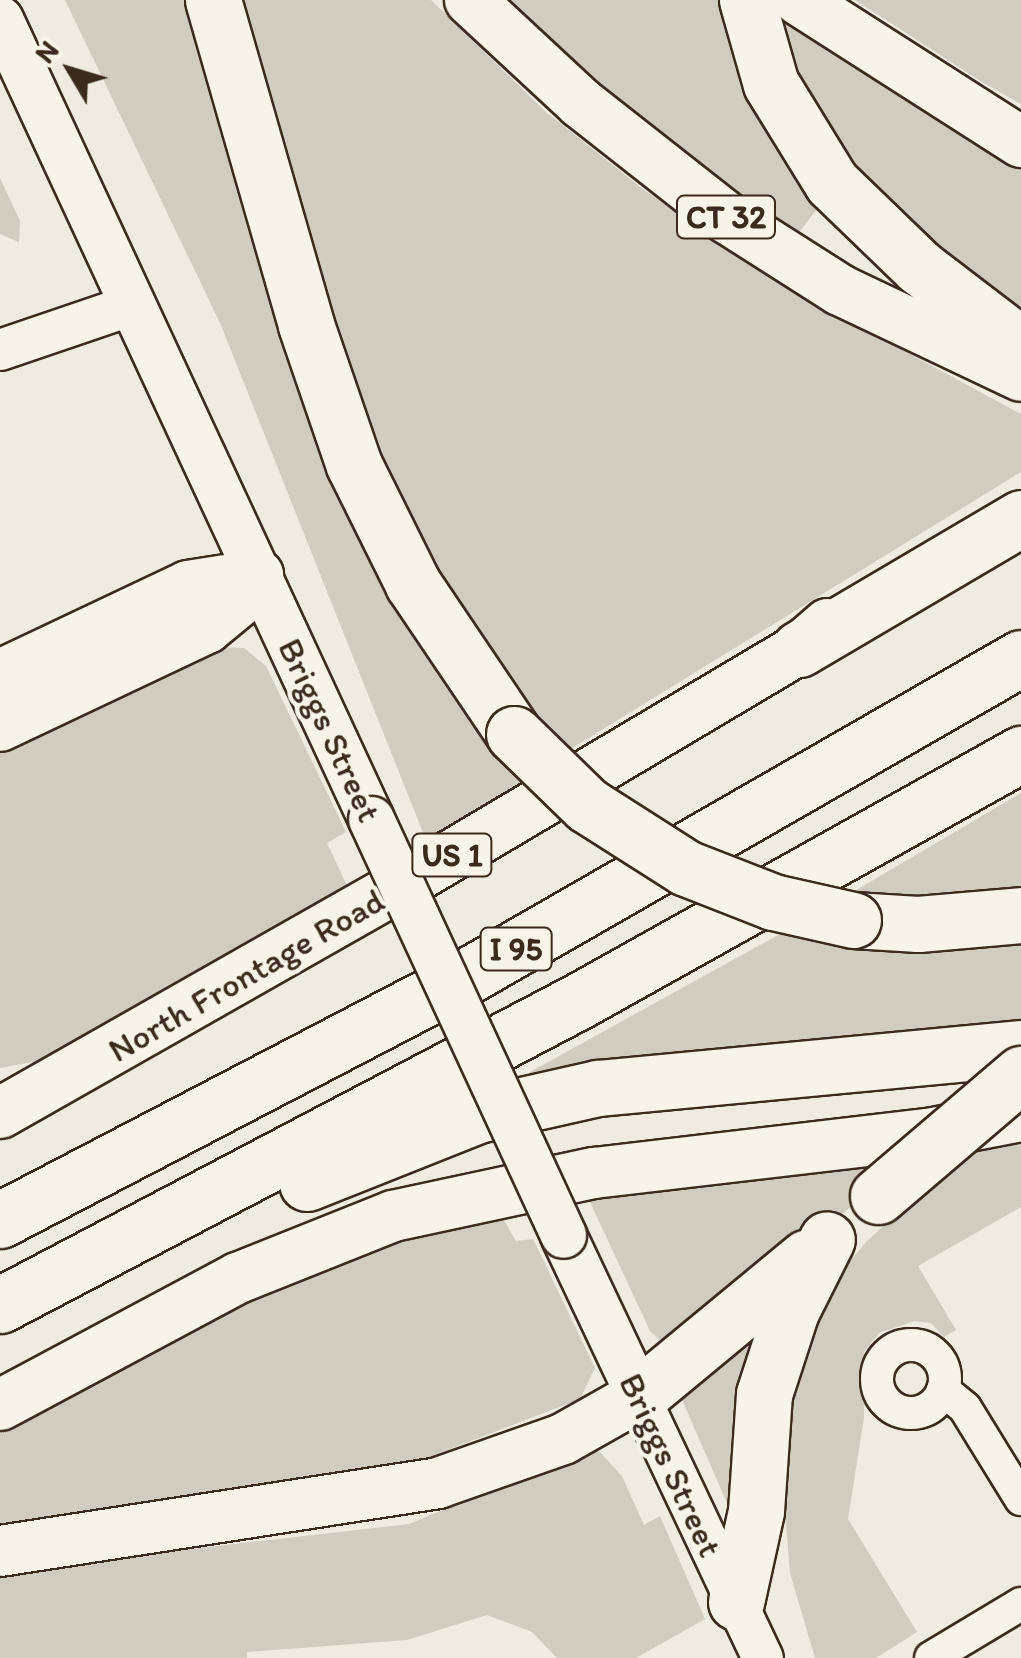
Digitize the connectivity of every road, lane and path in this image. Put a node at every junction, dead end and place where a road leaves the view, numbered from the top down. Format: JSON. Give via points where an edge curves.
{"nodes":[{"id":1,"x":214,"y":0,"type":"edge"},
{"id":2,"x":470,"y":0,"type":"edge"},
{"id":3,"x":747,"y":0,"type":"edge"},
{"id":4,"x":799,"y":0,"type":"edge"},
{"id":5,"x":0,"y":19,"type":"edge"},
{"id":6,"x":1021,"y":142,"type":"edge"},
{"id":7,"x":132,"y":304,"type":"junction"},
{"id":8,"x":1021,"y":345,"type":"edge"},
{"id":9,"x":0,"y":350,"type":"edge"},
{"id":10,"x":1021,"y":376,"type":"edge"},
{"id":11,"x":1021,"y":490,"type":"edge"},
{"id":12,"x":1021,"y":518,"type":"edge"},
{"id":13,"x":258,"y":574,"type":"junction"},
{"id":14,"x":798,"y":649,"type":"junction"},
{"id":15,"x":1021,"y":658,"type":"edge"},
{"id":16,"x":0,"y":675,"type":"edge"},
{"id":17,"x":0,"y":726,"type":"edge"},
{"id":18,"x":1021,"y":754,"type":"edge"},
{"id":19,"x":1021,"y":915,"type":"edge"},
{"id":20,"x":1021,"y":1048,"type":"edge"},
{"id":21,"x":102,"y":1058,"type":"junction"},
{"id":22,"x":1021,"y":1074,"type":"edge"},
{"id":23,"x":0,"y":1083,"type":"edge"},
{"id":24,"x":0,"y":1113,"type":"edge"},
{"id":25,"x":1021,"y":1116,"type":"edge"},
{"id":26,"x":0,"y":1220,"type":"edge"},
{"id":27,"x":827,"y":1239,"type":"junction"},
{"id":28,"x":119,"y":1243,"type":"junction"},
{"id":29,"x":0,"y":1305,"type":"edge"},
{"id":30,"x":944,"y":1390,"type":"dead end"},
{"id":31,"x":639,"y":1396,"type":"junction"},
{"id":32,"x":0,"y":1404,"type":"edge"},
{"id":33,"x":1021,"y":1498,"type":"edge"},
{"id":34,"x":0,"y":1551,"type":"edge"},
{"id":35,"x":736,"y":1602,"type":"junction"},
{"id":36,"x":1021,"y":1604,"type":"edge"},
{"id":37,"x":762,"y":1658,"type":"edge"},
{"id":38,"x":931,"y":1658,"type":"edge"}],
"edges":[{"from":1,"to":19,"type":"highway","bridge":true,"via":[[306,325],[354,465],[413,584],[514,734],[587,805],[686,868],[772,902],[853,920],[918,924]]},
{"from":2,"to":10,"type":"main road","number":"CT 32","via":[[594,114],[727,218],[840,290]]},
{"from":3,"to":8,"type":"highway","via":[[772,84],[832,183],[919,267]]},
{"from":4,"to":6,"type":"main road"},
{"from":5,"to":7,"type":"main road","name":"Briggs Street"},
{"from":7,"to":9,"type":"street"},
{"from":7,"to":13,"type":"main road","name":"Briggs Street"},
{"from":11,"to":14,"type":"main road","name":"North Frontage Road","via":[[911,562]]},
{"from":12,"to":14,"type":"highway","number":"US 1"},
{"from":13,"to":16,"type":"main road","via":[[188,586]]},
{"from":13,"to":17,"type":"main road","via":[[246,595],[207,628]]},
{"from":13,"to":31,"type":"main road","name":"Briggs Street","bridge":true},
{"from":14,"to":21,"type":"main road","name":"North Frontage Road","number":"US 1"},
{"from":15,"to":26,"type":"highway","number":"I 95","via":[[496,961]]},
{"from":18,"to":28,"type":"highway","number":"I 95","via":[[594,993]]},
{"from":20,"to":28,"type":"highway","via":[[655,1080],[538,1101],[368,1155],[252,1208]]},
{"from":21,"to":23,"type":"main road"},
{"from":21,"to":24,"type":"main road","name":"North Frontage Road","number":"US 1"},
{"from":22,"to":27,"type":"highway","bridge":true},
{"from":25,"to":32,"type":"main road","via":[[928,1134],[594,1174],[393,1216],[238,1278]]},
{"from":27,"to":31,"type":"highway"},
{"from":27,"to":35,"type":"highway","via":[[791,1311],[764,1394],[756,1511]]},
{"from":28,"to":29,"type":"highway","number":"I 95"},
{"from":30,"to":33,"type":"street","via":[[965,1408]]},
{"from":31,"to":34,"type":"main road","via":[[563,1439],[438,1484]]},
{"from":31,"to":35,"type":"street","name":"Briggs Street"},
{"from":35,"to":37,"type":"street","name":"Briggs Street"},
{"from":36,"to":38,"type":"street"}]}
